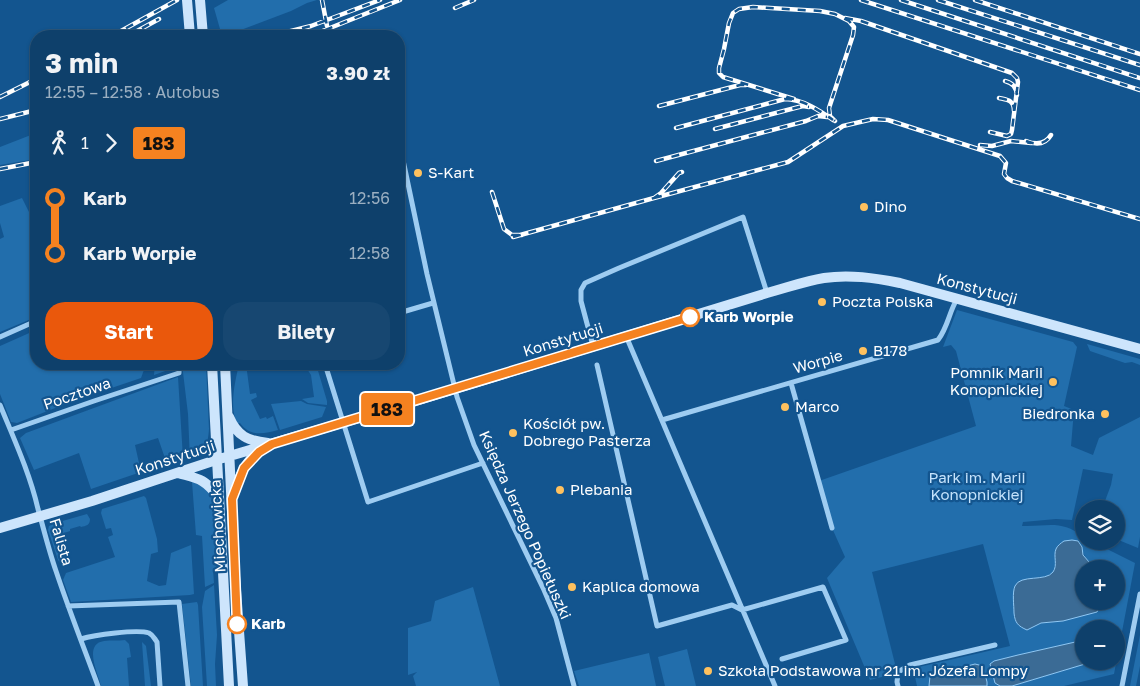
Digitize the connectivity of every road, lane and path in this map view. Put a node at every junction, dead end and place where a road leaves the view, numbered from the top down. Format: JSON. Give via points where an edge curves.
{"nodes":[{"id":1,"x":187,"y":0,"type":"edge"},
{"id":2,"x":200,"y":0,"type":"edge"},
{"id":3,"x":190,"y":30,"type":"edge"},
{"id":4,"x":202,"y":30,"type":"edge"},
{"id":5,"x":405,"y":169,"type":"edge"},
{"id":6,"x":767,"y":293,"type":"junction"},
{"id":7,"x":957,"y":299,"type":"junction"},
{"id":8,"x":433,"y":303,"type":"junction"},
{"id":9,"x":405,"y":311,"type":"edge"},
{"id":10,"x":30,"y":324,"type":"edge"},
{"id":11,"x":626,"y":336,"type":"junction"},
{"id":12,"x":0,"y":337,"type":"edge"},
{"id":13,"x":593,"y":346,"type":"junction"},
{"id":14,"x":1140,"y":349,"type":"edge"},
{"id":15,"x":597,"y":365,"type":"dead end"},
{"id":16,"x":179,"y":370,"type":"edge"},
{"id":17,"x":212,"y":370,"type":"edge"},
{"id":18,"x":225,"y":370,"type":"edge"},
{"id":19,"x":327,"y":370,"type":"edge"},
{"id":20,"x":790,"y":383,"type":"junction"},
{"id":21,"x":455,"y":388,"type":"junction"},
{"id":22,"x":0,"y":405,"type":"edge"},
{"id":23,"x":227,"y":407,"type":"junction"},
{"id":24,"x":662,"y":420,"type":"junction"},
{"id":25,"x":343,"y":422,"type":"junction"},
{"id":26,"x":11,"y":430,"type":"junction"},
{"id":27,"x":272,"y":444,"type":"junction"},
{"id":28,"x":230,"y":456,"type":"junction"},
{"id":29,"x":216,"y":460,"type":"junction"},
{"id":30,"x":483,"y":463,"type":"junction"},
{"id":31,"x":178,"y":473,"type":"junction"},
{"id":32,"x":218,"y":496,"type":"junction"},
{"id":33,"x":232,"y":499,"type":"junction"},
{"id":34,"x":40,"y":517,"type":"junction"},
{"id":35,"x":0,"y":528,"type":"edge"},
{"id":36,"x":832,"y":528,"type":"dead end"},
{"id":37,"x":1140,"y":594,"type":"edge"},
{"id":38,"x":68,"y":606,"type":"junction"},
{"id":39,"x":742,"y":610,"type":"junction"},
{"id":40,"x":81,"y":639,"type":"junction"},
{"id":41,"x":995,"y":645,"type":"dead end"},
{"id":42,"x":782,"y":659,"type":"dead end"},
{"id":43,"x":98,"y":686,"type":"edge"},
{"id":44,"x":160,"y":686,"type":"edge"},
{"id":45,"x":188,"y":686,"type":"edge"},
{"id":46,"x":229,"y":686,"type":"edge"},
{"id":47,"x":243,"y":686,"type":"edge"},
{"id":48,"x":574,"y":686,"type":"edge"},
{"id":49,"x":774,"y":686,"type":"edge"},
{"id":50,"x":898,"y":686,"type":"edge"},
{"id":51,"x":1122,"y":686,"type":"edge"}],
"edges":[{"from":1,"to":3,"type":"street","bridge":true},
{"from":2,"to":4,"type":"street"},
{"from":5,"to":8,"type":"street","name":"Księdza Jerzego Popiełuszki"},
{"from":6,"to":7,"type":"street","name":"Konstytucji","via":[[822,278],[861,277]]},
{"from":6,"to":11,"type":"street","name":"Konstytucji"},
{"from":6,"to":13,"type":"street","via":[[743,218],[584,283],[581,301]]},
{"from":7,"to":14,"type":"street","name":"Konstytucji"},
{"from":7,"to":20,"type":"street","name":"Worpie","via":[[938,340]]},
{"from":8,"to":9,"type":"street"},
{"from":8,"to":21,"type":"street","name":"Księdza Jerzego Popiełuszki"},
{"from":10,"to":12,"type":"street"},
{"from":11,"to":13,"type":"street","name":"Konstytucji"},
{"from":11,"to":24,"type":"street"},
{"from":13,"to":21,"type":"street","name":"Konstytucji"},
{"from":15,"to":39,"type":"street","via":[[657,626],[732,605]]},
{"from":16,"to":26,"type":"street","name":"Pocztowa","via":[[179,373]]},
{"from":17,"to":29,"type":"street","name":"Miechowicka"},
{"from":18,"to":23,"type":"street","name":"Miechowicka"},
{"from":19,"to":25,"type":"street"},
{"from":20,"to":24,"type":"street","name":"Worpie"},
{"from":20,"to":36,"type":"street"},
{"from":21,"to":25,"type":"street","name":"Konstytucji"},
{"from":21,"to":30,"type":"street","name":"Księdza Jerzego Popiełuszki"},
{"from":22,"to":26,"type":"street","name":"Falista"},
{"from":23,"to":27,"type":"street","via":[[233,426],[241,435]]},
{"from":23,"to":28,"type":"street","name":"Miechowicka"},
{"from":24,"to":39,"type":"street"},
{"from":25,"to":27,"type":"street","name":"Konstytucji"},
{"from":25,"to":30,"type":"street","via":[[368,502]]},
{"from":26,"to":34,"type":"street","name":"Falista"},
{"from":27,"to":28,"type":"street","name":"Konstytucji"},
{"from":27,"to":33,"type":"street","via":[[244,468]]},
{"from":28,"to":29,"type":"street","name":"Konstytucji"},
{"from":28,"to":33,"type":"street","name":"Miechowicka"},
{"from":29,"to":31,"type":"street","name":"Konstytucji"},
{"from":29,"to":32,"type":"street","name":"Miechowicka"},
{"from":30,"to":48,"type":"street","name":"Księdza Jerzego Popiełuszki","via":[[556,618]]},
{"from":31,"to":32,"type":"street","via":[[205,482]]},
{"from":31,"to":34,"type":"street","name":"Konstytucji"},
{"from":32,"to":46,"type":"street","name":"Miechowicka"},
{"from":33,"to":47,"type":"street","name":"Miechowicka"},
{"from":34,"to":35,"type":"street","name":"Konstytucji"},
{"from":34,"to":38,"type":"street","name":"Falista"},
{"from":37,"to":51,"type":"street"},
{"from":38,"to":40,"type":"street","name":"Falista"},
{"from":38,"to":45,"type":"street","via":[[179,602]]},
{"from":39,"to":42,"type":"street","via":[[823,587],[846,640]]},
{"from":39,"to":49,"type":"street"},
{"from":40,"to":43,"type":"street","name":"Falista"},
{"from":40,"to":44,"type":"street","via":[[149,633],[157,642]]},
{"from":41,"to":50,"type":"street","via":[[910,665],[898,672]]}]}
